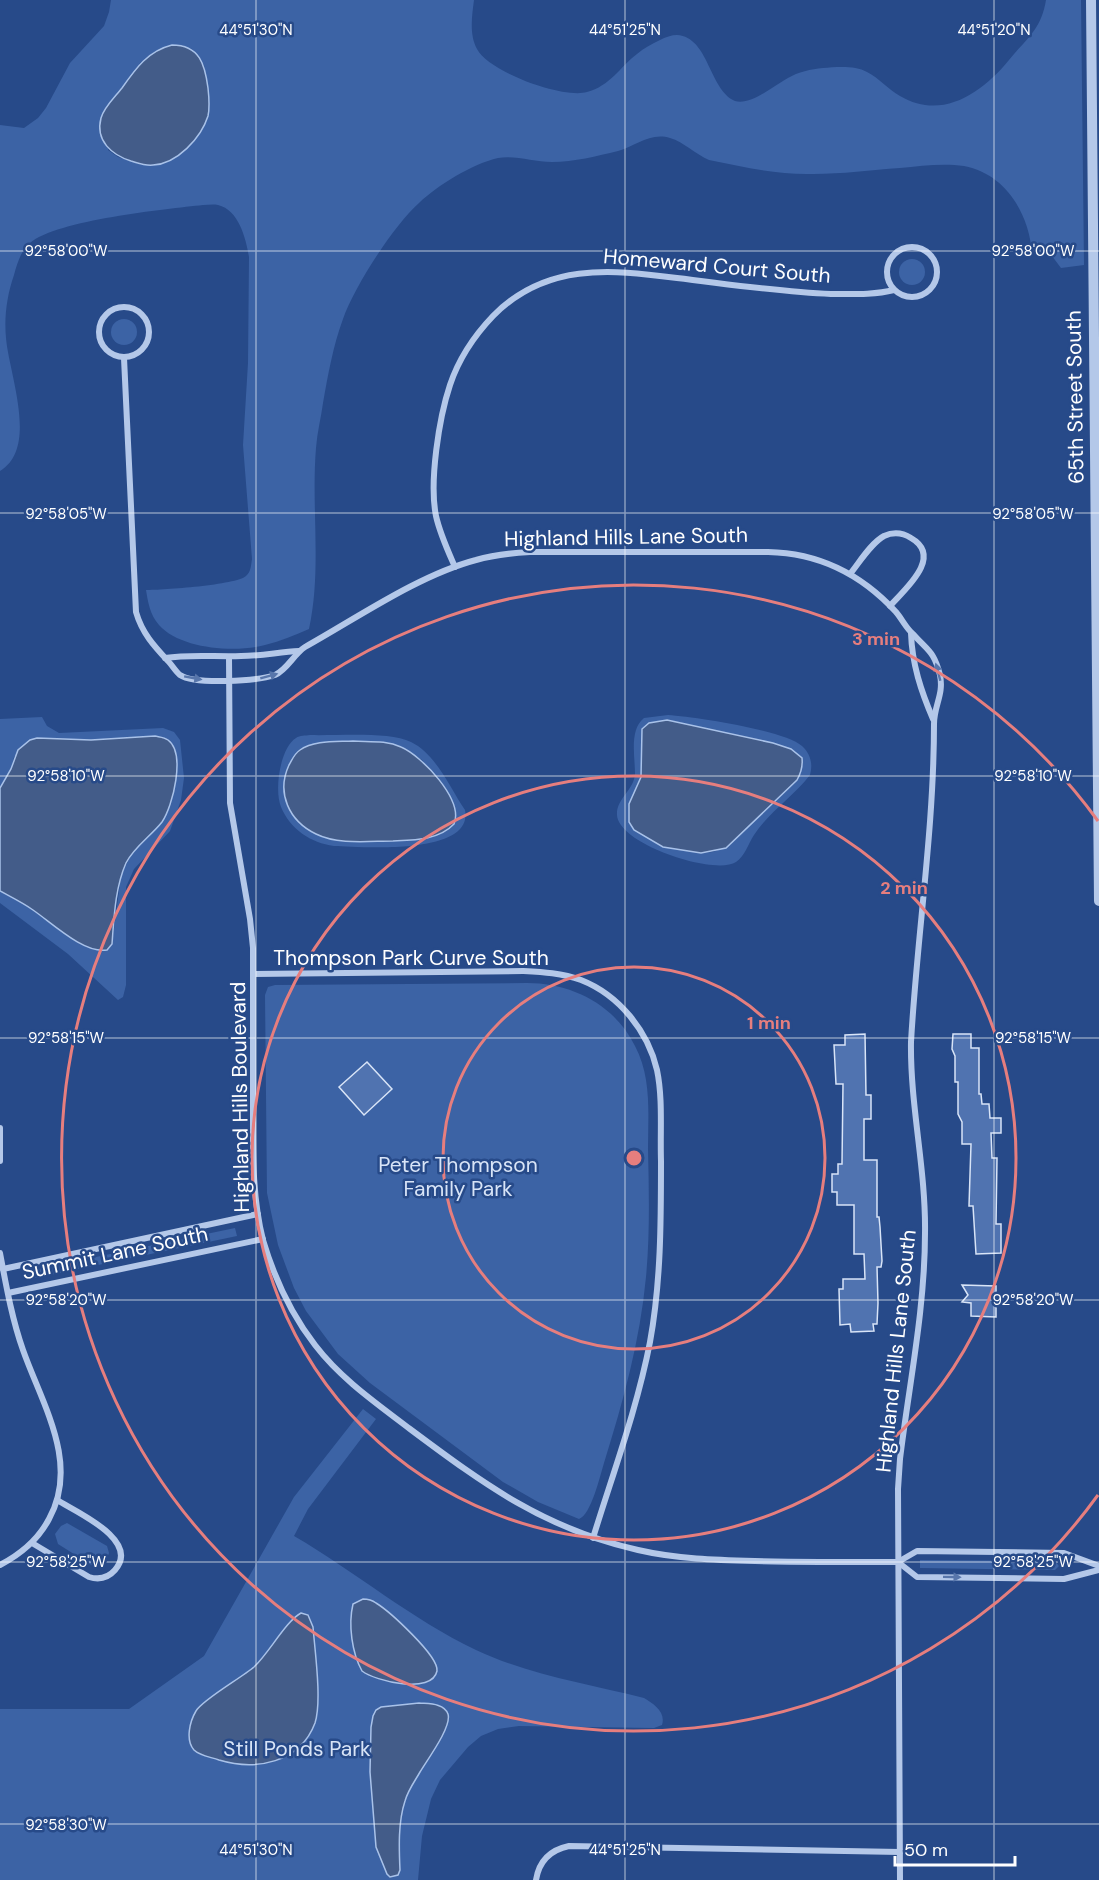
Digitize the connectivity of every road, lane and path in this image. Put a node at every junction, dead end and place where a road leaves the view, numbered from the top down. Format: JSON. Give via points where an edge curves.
{"nodes":[{"id":1,"x":1091,"y":0,"type":"edge"},
{"id":2,"x":894,"y":290,"type":"junction"},
{"id":3,"x":124,"y":358,"type":"junction"},
{"id":4,"x":455,"y":567,"type":"junction"},
{"id":5,"x":850,"y":574,"type":"junction"},
{"id":6,"x":890,"y":606,"type":"junction"},
{"id":7,"x":911,"y":633,"type":"junction"},
{"id":8,"x":299,"y":651,"type":"junction"},
{"id":9,"x":229,"y":657,"type":"junction"},
{"id":10,"x":165,"y":658,"type":"junction"},
{"id":11,"x":229,"y":681,"type":"junction"},
{"id":12,"x":934,"y":720,"type":"junction"},
{"id":13,"x":1099,"y":830,"type":"edge"},
{"id":14,"x":1099,"y":901,"type":"edge"},
{"id":15,"x":253,"y":974,"type":"junction"},
{"id":16,"x":0,"y":1128,"type":"edge"},
{"id":17,"x":0,"y":1161,"type":"edge"},
{"id":18,"x":258,"y":1214,"type":"junction"},
{"id":19,"x":263,"y":1239,"type":"junction"},
{"id":20,"x":0,"y":1252,"type":"edge"},
{"id":21,"x":3,"y":1269,"type":"junction"},
{"id":22,"x":8,"y":1293,"type":"junction"},
{"id":23,"x":57,"y":1500,"type":"junction"},
{"id":24,"x":593,"y":1538,"type":"junction"},
{"id":25,"x":32,"y":1544,"type":"junction"},
{"id":26,"x":898,"y":1562,"type":"junction"},
{"id":27,"x":0,"y":1565,"type":"edge"},
{"id":28,"x":1099,"y":1568,"type":"edge"},
{"id":29,"x":900,"y":1852,"type":"junction"},
{"id":30,"x":536,"y":1880,"type":"edge"},
{"id":31,"x":900,"y":1880,"type":"edge"}],
"edges":[{"from":1,"to":13,"type":"street","name":"65th Street South"},
{"from":2,"to":2,"type":"street","name":"Homeward Court South","via":[[908,297],[930,290],[937,276],[930,254],[916,247],[894,254],[887,268]]},
{"from":2,"to":4,"type":"street","name":"Homeward Court South","via":[[866,294],[795,292],[638,273],[592,272],[551,280],[513,299],[487,322],[464,353],[444,408],[434,504]]},
{"from":3,"to":3,"type":"street","via":[[108,352],[98,330],[105,315],[120,307],[143,314],[150,330],[140,352]]},
{"from":3,"to":10,"type":"street","name":"Highland Hills Lane South","via":[[135,606],[146,635]]},
{"from":4,"to":5,"type":"street","name":"Highland Hills Lane South","via":[[486,557],[530,552],[768,552],[811,558]]},
{"from":4,"to":8,"type":"street","name":"Highland Hills Lane South"},
{"from":5,"to":6,"type":"street","name":"Highland Hills Lane South"},
{"from":5,"to":6,"type":"street","via":[[885,535],[899,533],[914,539],[923,552],[923,566]]},
{"from":6,"to":7,"type":"street","name":"Highland Hills Lane South"},
{"from":7,"to":12,"type":"street","name":"Highland Hills Lane South","via":[[912,656]]},
{"from":12,"to":7,"type":"street","name":"Highland Hills Lane South","one_way":true,"via":[[942,690],[938,670],[931,651]]},
{"from":8,"to":9,"type":"street","name":"Highland Hills Lane South"},
{"from":11,"to":8,"type":"street","name":"Highland Hills Lane South","one_way":true,"via":[[279,673]]},
{"from":9,"to":10,"type":"street","name":"Highland Hills Lane South","via":[[185,654]]},
{"from":9,"to":11,"type":"street","name":"Highland Hills Boulevard"},
{"from":10,"to":11,"type":"street","name":"Highland Hills Lane South","one_way":true,"via":[[180,675]]},
{"from":11,"to":15,"type":"street","name":"Highland Hills Boulevard","via":[[230,803],[250,919]]},
{"from":12,"to":26,"type":"street","name":"Highland Hills Lane South","via":[[911,1042],[925,1205],[925,1259],[900,1460]]},
{"from":13,"to":14,"type":"street","name":"65th Street South"},
{"from":15,"to":18,"type":"street","name":"Highland Hills Boulevard"},
{"from":15,"to":24,"type":"street","name":"Thompson Park Curve South","via":[[550,973],[580,980],[605,993],[643,1034],[660,1092],[659,1275],[638,1395]]},
{"from":16,"to":17,"type":"street"},
{"from":18,"to":19,"type":"street","name":"Highland Hills Boulevard"},
{"from":18,"to":21,"type":"street","name":"Summit Lane South"},
{"from":19,"to":22,"type":"street","name":"Summit Lane South"},
{"from":19,"to":24,"type":"street","name":"Highland Hills Boulevard","via":[[296,1317],[322,1354],[355,1387],[492,1489]]},
{"from":20,"to":21,"type":"street"},
{"from":21,"to":22,"type":"street"},
{"from":22,"to":23,"type":"street","via":[[20,1341],[56,1439],[61,1468]]},
{"from":23,"to":25,"type":"street"},
{"from":23,"to":25,"type":"street","via":[[113,1535],[120,1548],[117,1567],[99,1579],[89,1577]]},
{"from":24,"to":26,"type":"street","name":"Highland Hills Boulevard","via":[[691,1558]]},
{"from":25,"to":27,"type":"street"},
{"from":26,"to":28,"type":"street","name":"Highland Hills Boulevard","via":[[917,1551],[1064,1553]]},
{"from":26,"to":28,"type":"street","name":"Highland Hills Boulevard","one_way":true,"via":[[917,1576],[1064,1579]]},
{"from":26,"to":29,"type":"street","name":"Highland Hills Lane South"},
{"from":29,"to":30,"type":"street","via":[[569,1846],[554,1850],[545,1858]]},
{"from":29,"to":31,"type":"street","name":"Highland Hills Lane South"}]}
